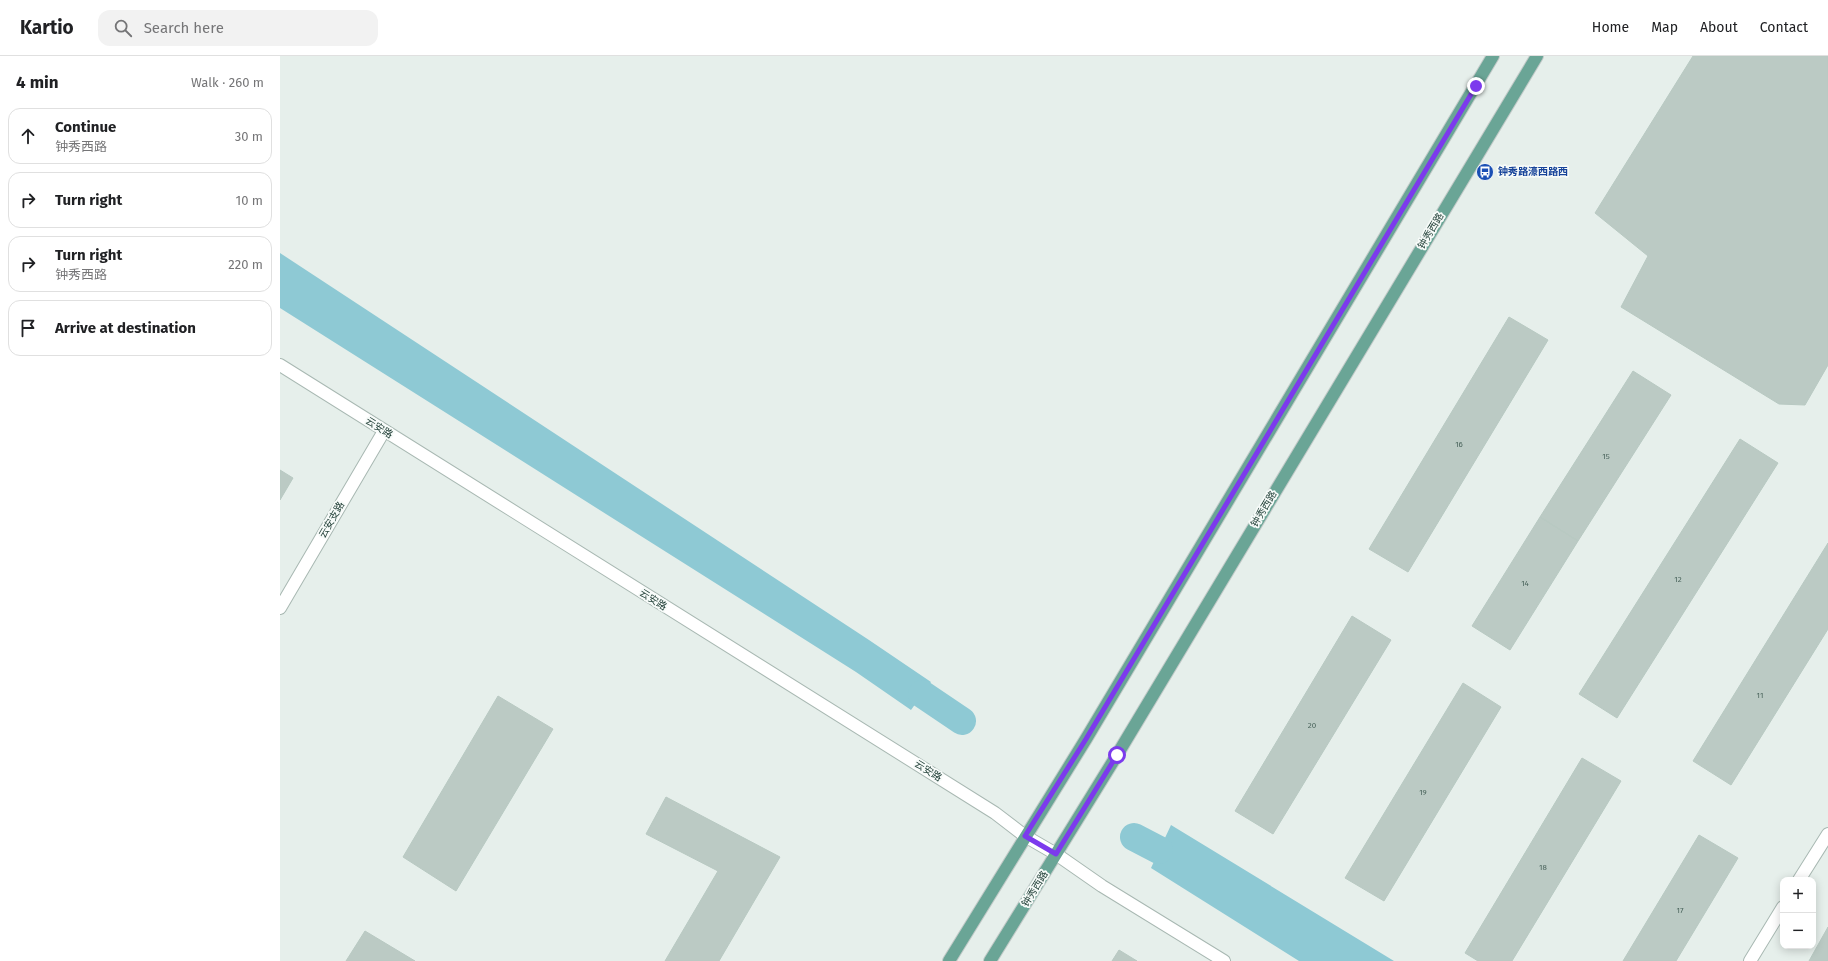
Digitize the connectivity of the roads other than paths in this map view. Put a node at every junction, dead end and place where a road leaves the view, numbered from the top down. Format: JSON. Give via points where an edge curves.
{"nodes":[{"id":1,"x":1494,"y":56,"type":"edge"},
{"id":2,"x":1537,"y":56,"type":"edge"},
{"id":3,"x":280,"y":366,"type":"edge"},
{"id":4,"x":384,"y":431,"type":"junction"},
{"id":5,"x":280,"y":608,"type":"edge"},
{"id":6,"x":1828,"y":834,"type":"edge"},
{"id":7,"x":1025,"y":836,"type":"junction"},
{"id":8,"x":1056,"y":854,"type":"junction"},
{"id":9,"x":1802,"y":877,"type":"edge"},
{"id":10,"x":1780,"y":912,"type":"edge"},
{"id":11,"x":949,"y":961,"type":"edge"},
{"id":12,"x":990,"y":961,"type":"edge"},
{"id":13,"x":1224,"y":961,"type":"edge"},
{"id":14,"x":1750,"y":961,"type":"edge"}],
"edges":[{"from":1,"to":7,"type":"main road","via":[[1090,732]]},
{"from":2,"to":8,"type":"main road","name":"钟秀西路"},
{"from":3,"to":4,"type":"street","name":"云安路"},
{"from":4,"to":5,"type":"street","name":"云安支路"},
{"from":4,"to":7,"type":"street","name":"云安路","via":[[995,813]]},
{"from":6,"to":9,"type":"street"},
{"from":7,"to":8,"type":"street","name":"云安路"},
{"from":7,"to":11,"type":"main road"},
{"from":8,"to":12,"type":"main road","name":"钟秀西路"},
{"from":8,"to":13,"type":"street","name":"云安路","via":[[1102,886]]},
{"from":10,"to":14,"type":"street"}]}
